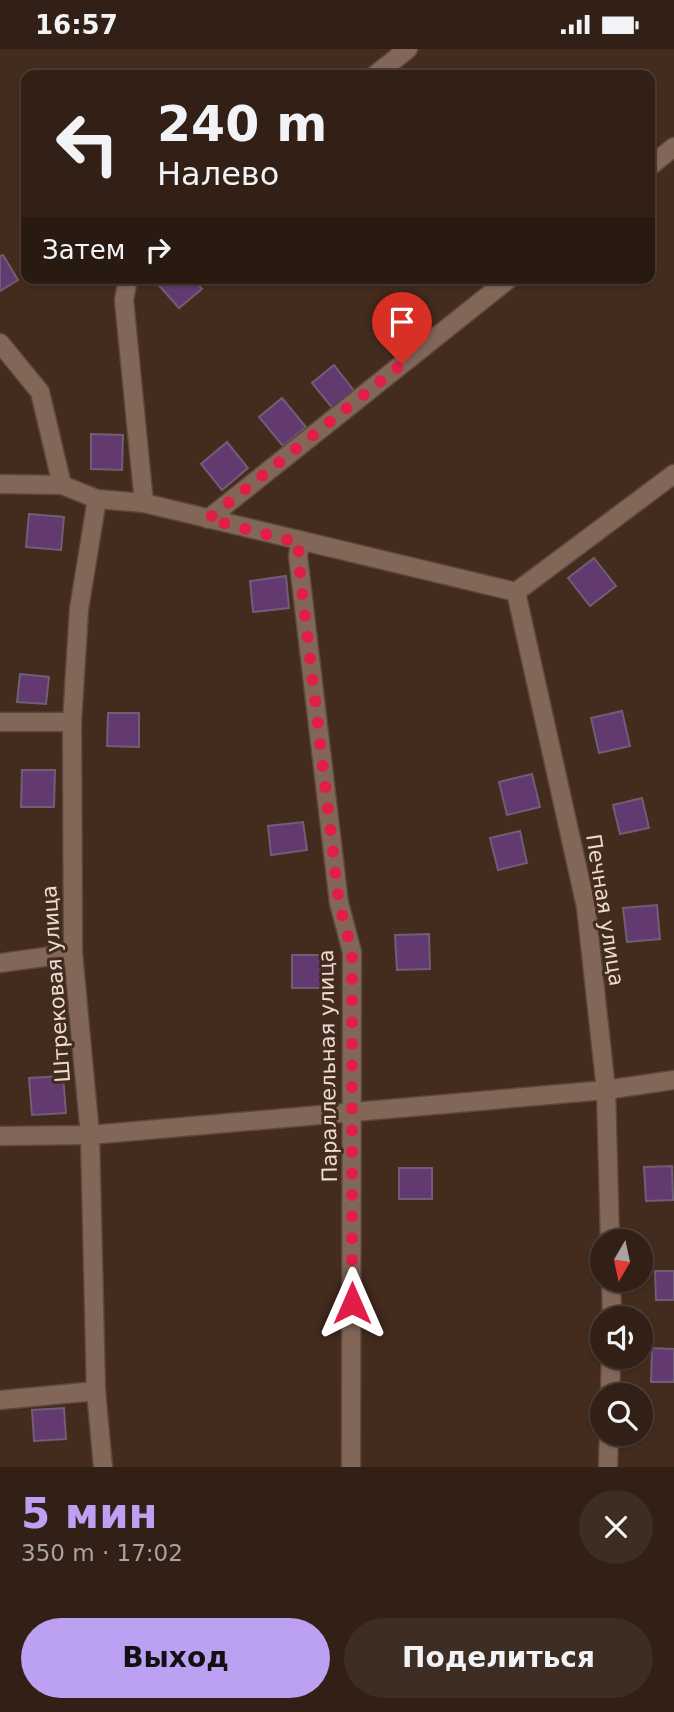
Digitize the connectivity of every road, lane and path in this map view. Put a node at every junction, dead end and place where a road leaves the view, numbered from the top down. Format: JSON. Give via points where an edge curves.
{"nodes":[{"id":1,"x":408,"y":49,"type":"edge"},
{"id":2,"x":381,"y":70,"type":"edge"},
{"id":3,"x":674,"y":147,"type":"edge"},
{"id":4,"x":655,"y":162,"type":"edge"},
{"id":5,"x":127,"y":284,"type":"edge"},
{"id":6,"x":502,"y":284,"type":"edge"},
{"id":7,"x":0,"y":343,"type":"edge"},
{"id":8,"x":674,"y":474,"type":"edge"},
{"id":9,"x":0,"y":484,"type":"edge"},
{"id":10,"x":62,"y":485,"type":"junction"},
{"id":11,"x":97,"y":499,"type":"junction"},
{"id":12,"x":144,"y":503,"type":"junction"},
{"id":13,"x":208,"y":519,"type":"junction"},
{"id":14,"x":300,"y":543,"type":"junction"},
{"id":15,"x":516,"y":592,"type":"junction"},
{"id":16,"x":0,"y":722,"type":"edge"},
{"id":17,"x":72,"y":722,"type":"junction"},
{"id":18,"x":73,"y":953,"type":"junction"},
{"id":19,"x":0,"y":963,"type":"edge"},
{"id":20,"x":674,"y":1080,"type":"edge"},
{"id":21,"x":606,"y":1090,"type":"junction"},
{"id":22,"x":352,"y":1111,"type":"junction"},
{"id":23,"x":90,"y":1135,"type":"junction"},
{"id":24,"x":0,"y":1136,"type":"edge"},
{"id":25,"x":610,"y":1229,"type":"edge"},
{"id":26,"x":96,"y":1391,"type":"junction"},
{"id":27,"x":0,"y":1400,"type":"edge"},
{"id":28,"x":609,"y":1446,"type":"edge"},
{"id":29,"x":103,"y":1467,"type":"edge"},
{"id":30,"x":351,"y":1467,"type":"edge"},
{"id":31,"x":608,"y":1467,"type":"edge"}],
"edges":[{"from":1,"to":2,"type":"street"},
{"from":3,"to":4,"type":"street"},
{"from":5,"to":12,"type":"street","via":[[124,300]]},
{"from":6,"to":13,"type":"street"},
{"from":7,"to":10,"type":"street","via":[[40,392]]},
{"from":8,"to":15,"type":"street"},
{"from":9,"to":10,"type":"street"},
{"from":10,"to":11,"type":"street"},
{"from":11,"to":12,"type":"street"},
{"from":11,"to":17,"type":"street","name":"Штрековая улица","via":[[79,609]]},
{"from":12,"to":13,"type":"street"},
{"from":13,"to":14,"type":"street"},
{"from":14,"to":15,"type":"street"},
{"from":14,"to":22,"type":"street","name":"Параллельная улица","via":[[339,903],[352,952]]},
{"from":15,"to":21,"type":"street","name":"Печная улица","via":[[586,907]]},
{"from":16,"to":17,"type":"street"},
{"from":17,"to":18,"type":"street","name":"Штрековая улица"},
{"from":18,"to":19,"type":"street"},
{"from":18,"to":23,"type":"street","name":"Штрековая улица"},
{"from":20,"to":21,"type":"street"},
{"from":21,"to":22,"type":"street"},
{"from":21,"to":25,"type":"street","name":"Печная улица"},
{"from":22,"to":23,"type":"street"},
{"from":22,"to":30,"type":"street","name":"Параллельная улица"},
{"from":23,"to":24,"type":"street"},
{"from":23,"to":26,"type":"street","name":"Штрековая улица"},
{"from":26,"to":27,"type":"street"},
{"from":26,"to":29,"type":"street","name":"Штрековая улица"},
{"from":28,"to":31,"type":"street"}]}
